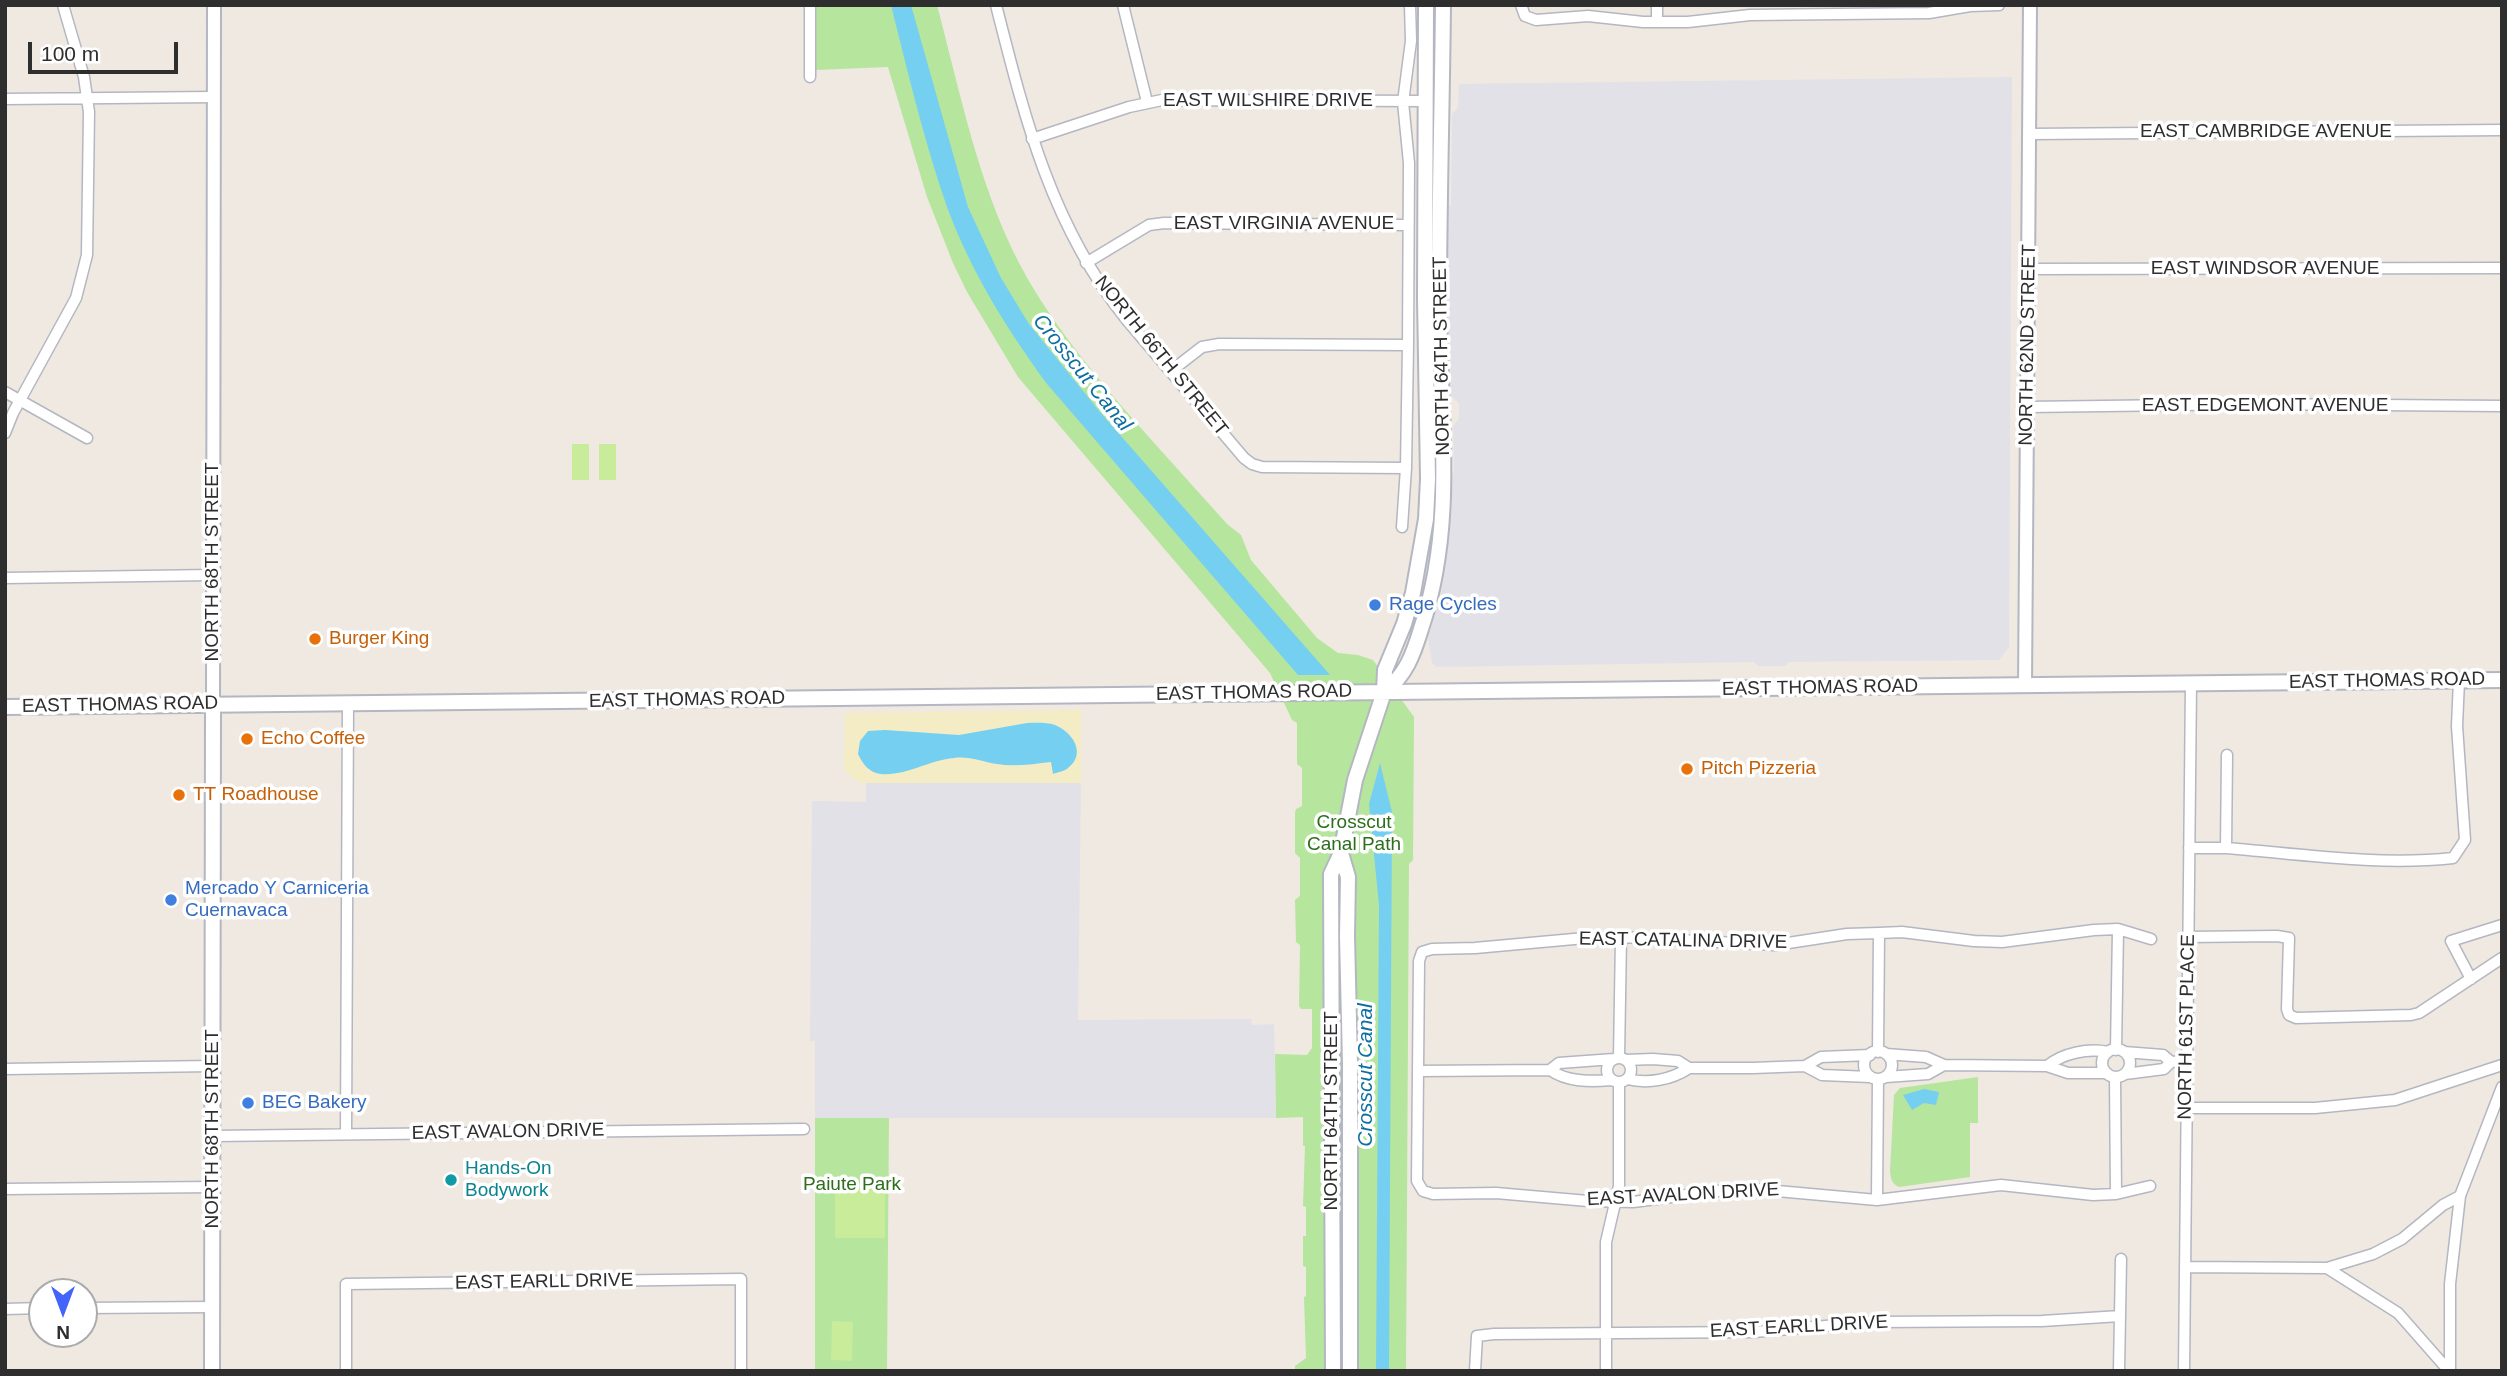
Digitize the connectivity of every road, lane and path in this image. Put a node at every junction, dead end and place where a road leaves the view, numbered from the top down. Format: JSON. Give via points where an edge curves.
{"nodes":[{"id":1,"x":63,"y":5,"type":"edge"},
{"id":2,"x":214,"y":5,"type":"edge"},
{"id":3,"x":810,"y":5,"type":"edge"},
{"id":4,"x":996,"y":5,"type":"edge"},
{"id":5,"x":1123,"y":5,"type":"edge"},
{"id":6,"x":1410,"y":5,"type":"edge"},
{"id":7,"x":1426,"y":5,"type":"edge"},
{"id":8,"x":1443,"y":5,"type":"edge"},
{"id":9,"x":1521,"y":5,"type":"edge"},
{"id":10,"x":1657,"y":5,"type":"edge"},
{"id":11,"x":1999,"y":5,"type":"edge"},
{"id":12,"x":2030,"y":5,"type":"edge"},
{"id":13,"x":1971,"y":6,"type":"edge"},
{"id":14,"x":1657,"y":22,"type":"junction"},
{"id":15,"x":810,"y":77,"type":"dead end"},
{"id":16,"x":214,"y":97,"type":"junction"},
{"id":17,"x":5,"y":99,"type":"edge"},
{"id":18,"x":87,"y":99,"type":"junction"},
{"id":19,"x":1426,"y":101,"type":"junction"},
{"id":20,"x":1442,"y":101,"type":"junction"},
{"id":21,"x":1147,"y":102,"type":"junction"},
{"id":22,"x":1404,"y":102,"type":"junction"},
{"id":23,"x":2502,"y":130,"type":"edge"},
{"id":24,"x":2030,"y":134,"type":"junction"},
{"id":25,"x":1032,"y":139,"type":"junction"},
{"id":26,"x":1408,"y":225,"type":"junction"},
{"id":27,"x":1086,"y":262,"type":"junction"},
{"id":28,"x":2502,"y":268,"type":"edge"},
{"id":29,"x":2029,"y":269,"type":"junction"},
{"id":30,"x":1408,"y":345,"type":"junction"},
{"id":31,"x":1171,"y":371,"type":"junction"},
{"id":32,"x":5,"y":392,"type":"edge"},
{"id":33,"x":21,"y":400,"type":"junction"},
{"id":34,"x":2502,"y":406,"type":"edge"},
{"id":35,"x":2027,"y":407,"type":"junction"},
{"id":36,"x":5,"y":433,"type":"edge"},
{"id":37,"x":87,"y":438,"type":"dead end"},
{"id":38,"x":1406,"y":468,"type":"junction"},
{"id":39,"x":1428,"y":488,"type":"junction"},
{"id":40,"x":1444,"y":489,"type":"junction"},
{"id":41,"x":1402,"y":527,"type":"dead end"},
{"id":42,"x":213,"y":575,"type":"junction"},
{"id":43,"x":5,"y":578,"type":"edge"},
{"id":44,"x":2459,"y":680,"type":"junction"},
{"id":45,"x":2502,"y":680,"type":"edge"},
{"id":46,"x":2191,"y":683,"type":"junction"},
{"id":47,"x":2025,"y":685,"type":"junction"},
{"id":48,"x":1384,"y":692,"type":"junction"},
{"id":49,"x":348,"y":703,"type":"junction"},
{"id":50,"x":213,"y":704,"type":"junction"},
{"id":51,"x":5,"y":707,"type":"edge"},
{"id":52,"x":2227,"y":755,"type":"dead end"},
{"id":53,"x":2189,"y":848,"type":"junction"},
{"id":54,"x":2226,"y":848,"type":"junction"},
{"id":55,"x":1341,"y":853,"type":"junction"},
{"id":56,"x":2502,"y":925,"type":"edge"},
{"id":57,"x":2118,"y":929,"type":"junction"},
{"id":58,"x":1879,"y":933,"type":"junction"},
{"id":59,"x":1621,"y":937,"type":"junction"},
{"id":60,"x":2188,"y":937,"type":"junction"},
{"id":61,"x":2151,"y":939,"type":"dead end"},
{"id":62,"x":2502,"y":958,"type":"edge"},
{"id":63,"x":2471,"y":979,"type":"junction"},
{"id":64,"x":2116,"y":1052,"type":"junction"},
{"id":65,"x":1878,"y":1053,"type":"junction"},
{"id":66,"x":1620,"y":1059,"type":"junction"},
{"id":67,"x":2185,"y":1061,"type":"junction"},
{"id":68,"x":2171,"y":1062,"type":"junction"},
{"id":69,"x":1944,"y":1065,"type":"junction"},
{"id":70,"x":213,"y":1066,"type":"junction"},
{"id":71,"x":1805,"y":1066,"type":"junction"},
{"id":72,"x":2047,"y":1066,"type":"junction"},
{"id":73,"x":2502,"y":1066,"type":"edge"},
{"id":74,"x":1689,"y":1068,"type":"junction"},
{"id":75,"x":5,"y":1069,"type":"edge"},
{"id":76,"x":1550,"y":1070,"type":"junction"},
{"id":77,"x":1418,"y":1071,"type":"junction"},
{"id":78,"x":2115,"y":1075,"type":"junction"},
{"id":79,"x":1878,"y":1078,"type":"junction"},
{"id":80,"x":1619,"y":1081,"type":"junction"},
{"id":81,"x":2502,"y":1087,"type":"edge"},
{"id":82,"x":2186,"y":1108,"type":"junction"},
{"id":83,"x":803,"y":1129,"type":"dead end"},
{"id":84,"x":346,"y":1134,"type":"junction"},
{"id":85,"x":213,"y":1136,"type":"junction"},
{"id":86,"x":2150,"y":1186,"type":"dead end"},
{"id":87,"x":213,"y":1187,"type":"junction"},
{"id":88,"x":5,"y":1189,"type":"edge"},
{"id":89,"x":2116,"y":1195,"type":"junction"},
{"id":90,"x":2460,"y":1196,"type":"junction"},
{"id":91,"x":1877,"y":1200,"type":"junction"},
{"id":92,"x":1616,"y":1202,"type":"junction"},
{"id":93,"x":2121,"y":1259,"type":"dead end"},
{"id":94,"x":2185,"y":1267,"type":"junction"},
{"id":95,"x":2327,"y":1268,"type":"junction"},
{"id":96,"x":212,"y":1307,"type":"junction"},
{"id":97,"x":28,"y":1308,"type":"edge"},
{"id":98,"x":98,"y":1308,"type":"edge"},
{"id":99,"x":5,"y":1309,"type":"edge"},
{"id":100,"x":2120,"y":1317,"type":"junction"},
{"id":101,"x":1606,"y":1333,"type":"junction"},
{"id":102,"x":212,"y":1371,"type":"edge"},
{"id":103,"x":346,"y":1371,"type":"edge"},
{"id":104,"x":741,"y":1371,"type":"edge"},
{"id":105,"x":1333,"y":1371,"type":"edge"},
{"id":106,"x":1350,"y":1371,"type":"edge"},
{"id":107,"x":1475,"y":1371,"type":"edge"},
{"id":108,"x":1606,"y":1371,"type":"edge"},
{"id":109,"x":2119,"y":1371,"type":"edge"},
{"id":110,"x":2184,"y":1371,"type":"edge"},
{"id":111,"x":2450,"y":1371,"type":"edge"}],
"edges":[{"from":1,"to":18,"type":"street"},
{"from":2,"to":16,"type":"street","name":"NORTH 68TH STREET"},
{"from":3,"to":15,"type":"street"},
{"from":4,"to":25,"type":"street","name":"NORTH 66TH STREET"},
{"from":5,"to":21,"type":"street"},
{"from":6,"to":22,"type":"street","name":"NORTH 64TH STREET"},
{"from":7,"to":19,"type":"main road","name":"NORTH 64TH STREET"},
{"from":8,"to":20,"type":"main road","name":"NORTH 64TH STREET"},
{"from":9,"to":14,"type":"street","via":[[1525,16],[1536,20],[1588,16]]},
{"from":10,"to":14,"type":"street"},
{"from":11,"to":13,"type":"street"},
{"from":12,"to":24,"type":"street","name":"NORTH 62ND STREET"},
{"from":13,"to":14,"type":"street","via":[[1929,13],[1750,15]]},
{"from":16,"to":18,"type":"street"},
{"from":16,"to":42,"type":"street","name":"NORTH 68TH STREET"},
{"from":17,"to":18,"type":"street"},
{"from":18,"to":33,"type":"street","via":[[85,265],[76,298]]},
{"from":19,"to":20,"type":"main road"},
{"from":19,"to":22,"type":"street","name":"EAST WILSHIRE DRIVE"},
{"from":19,"to":39,"type":"main road","name":"NORTH 64TH STREET"},
{"from":20,"to":40,"type":"main road","name":"NORTH 64TH STREET","via":[[1439,305]]},
{"from":21,"to":22,"type":"street","name":"EAST WILSHIRE DRIVE"},
{"from":21,"to":25,"type":"street","name":"EAST WILSHIRE DRIVE"},
{"from":22,"to":26,"type":"street","name":"NORTH 64TH STREET"},
{"from":23,"to":24,"type":"street","name":"EAST CAMBRIDGE AVENUE"},
{"from":24,"to":29,"type":"street","name":"NORTH 62ND STREET"},
{"from":25,"to":27,"type":"street","name":"NORTH 66TH STREET","via":[[1056,204]]},
{"from":26,"to":27,"type":"street","name":"EAST VIRGINIA AVENUE","via":[[1164,223],[1149,225]]},
{"from":26,"to":30,"type":"street","name":"NORTH 64TH STREET"},
{"from":27,"to":31,"type":"street","name":"NORTH 66TH STREET","via":[[1110,300]]},
{"from":28,"to":29,"type":"street","name":"EAST WINDSOR AVENUE"},
{"from":29,"to":35,"type":"street","name":"NORTH 62ND STREET"},
{"from":30,"to":31,"type":"street","via":[[1219,344],[1202,347]]},
{"from":30,"to":38,"type":"street","name":"NORTH 64TH STREET"},
{"from":31,"to":38,"type":"street","name":"NORTH 66TH STREET","via":[[1252,464]]},
{"from":32,"to":33,"type":"street"},
{"from":33,"to":36,"type":"street"},
{"from":33,"to":37,"type":"street"},
{"from":34,"to":35,"type":"street","name":"EAST EDGEMONT AVENUE"},
{"from":35,"to":47,"type":"street","name":"NORTH 62ND STREET"},
{"from":38,"to":41,"type":"street","name":"NORTH 64TH STREET"},
{"from":39,"to":40,"type":"main road"},
{"from":39,"to":48,"type":"main road","name":"NORTH 64TH STREET","via":[[1413,593],[1385,670]]},
{"from":40,"to":48,"type":"main road","name":"NORTH 64TH STREET","via":[[1439,549],[1425,618],[1406,670]]},
{"from":42,"to":43,"type":"street"},
{"from":42,"to":50,"type":"street","name":"NORTH 68TH STREET"},
{"from":44,"to":45,"type":"main road","name":"EAST THOMAS ROAD"},
{"from":44,"to":46,"type":"main road","name":"EAST THOMAS ROAD"},
{"from":44,"to":54,"type":"street","via":[[2457,726],[2465,840],[2453,858],[2355,859]]},
{"from":46,"to":47,"type":"main road","name":"EAST THOMAS ROAD"},
{"from":46,"to":53,"type":"street","name":"NORTH 61ST PLACE"},
{"from":47,"to":48,"type":"main road","name":"EAST THOMAS ROAD"},
{"from":48,"to":49,"type":"main road","name":"EAST THOMAS ROAD"},
{"from":48,"to":55,"type":"main road","name":"NORTH 64TH STREET","via":[[1355,780]]},
{"from":49,"to":50,"type":"main road","name":"EAST THOMAS ROAD"},
{"from":49,"to":84,"type":"street"},
{"from":50,"to":51,"type":"main road","name":"EAST THOMAS ROAD"},
{"from":50,"to":70,"type":"main road","name":"NORTH 68TH STREET"},
{"from":52,"to":54,"type":"street"},
{"from":53,"to":54,"type":"street"},
{"from":53,"to":60,"type":"street","name":"NORTH 61ST PLACE"},
{"from":55,"to":105,"type":"main road","name":"NORTH 64TH STREET","via":[[1332,874]]},
{"from":55,"to":106,"type":"main road","name":"NORTH 64TH STREET","via":[[1348,877]]},
{"from":56,"to":63,"type":"street","via":[[2452,941]]},
{"from":57,"to":58,"type":"street","name":"EAST CATALINA DRIVE","via":[[2002,942]]},
{"from":57,"to":61,"type":"street","name":"EAST CATALINA DRIVE"},
{"from":57,"to":64,"type":"street"},
{"from":58,"to":59,"type":"street","name":"EAST CATALINA DRIVE","via":[[1775,945]]},
{"from":58,"to":65,"type":"street"},
{"from":59,"to":66,"type":"street"},
{"from":59,"to":77,"type":"street","name":"EAST CATALINA DRIVE","via":[[1422,951]]},
{"from":60,"to":63,"type":"street","via":[[2289,938],[2287,1009],[2296,1018],[2411,1015]]},
{"from":60,"to":67,"type":"street","name":"NORTH 61ST PLACE"},
{"from":62,"to":63,"type":"street"},
{"from":64,"to":68,"type":"street","via":[[2163,1055]]},
{"from":64,"to":72,"type":"street","via":[[2076,1053],[2058,1057]]},
{"from":64,"to":78,"type":"street","via":[[2102,1063]]},
{"from":64,"to":78,"type":"street","via":[[2130,1063]]},
{"from":65,"to":69,"type":"street","via":[[1926,1057]]},
{"from":65,"to":71,"type":"street","via":[[1821,1057]]},
{"from":65,"to":79,"type":"street","via":[[1864,1066]]},
{"from":65,"to":79,"type":"street","via":[[1892,1065]]},
{"from":66,"to":74,"type":"street","via":[[1678,1061]]},
{"from":66,"to":76,"type":"street","via":[[1559,1063]]},
{"from":66,"to":80,"type":"street","via":[[1631,1069]]},
{"from":66,"to":80,"type":"street","via":[[1608,1063],[1606,1070]]},
{"from":67,"to":68,"type":"street"},
{"from":67,"to":82,"type":"street","name":"NORTH 61ST PLACE"},
{"from":68,"to":78,"type":"street","via":[[2164,1069]]},
{"from":69,"to":72,"type":"street"},
{"from":69,"to":79,"type":"street","via":[[1928,1074]]},
{"from":70,"to":75,"type":"street"},
{"from":70,"to":85,"type":"main road","name":"NORTH 68TH STREET"},
{"from":71,"to":74,"type":"street"},
{"from":71,"to":79,"type":"street","via":[[1822,1076]]},
{"from":72,"to":78,"type":"street","via":[[2068,1073]]},
{"from":73,"to":82,"type":"street","via":[[2395,1100],[2315,1108]]},
{"from":74,"to":80,"type":"street","via":[[1675,1077]]},
{"from":76,"to":77,"type":"street"},
{"from":76,"to":80,"type":"street","via":[[1559,1077]]},
{"from":77,"to":92,"type":"street","name":"EAST AVALON DRIVE","via":[[1417,1181],[1423,1191]]},
{"from":78,"to":89,"type":"street"},
{"from":79,"to":91,"type":"street"},
{"from":80,"to":92,"type":"street"},
{"from":81,"to":90,"type":"street"},
{"from":82,"to":94,"type":"street","name":"NORTH 61ST PLACE"},
{"from":83,"to":84,"type":"street","name":"EAST AVALON DRIVE"},
{"from":84,"to":85,"type":"street","name":"EAST AVALON DRIVE"},
{"from":85,"to":87,"type":"main road","name":"NORTH 68TH STREET"},
{"from":86,"to":89,"type":"street","name":"EAST AVALON DRIVE"},
{"from":87,"to":88,"type":"street"},
{"from":87,"to":96,"type":"main road","name":"NORTH 68TH STREET"},
{"from":89,"to":91,"type":"street","name":"EAST AVALON DRIVE","via":[[2001,1185]]},
{"from":90,"to":95,"type":"street","via":[[2402,1239],[2373,1254]]},
{"from":90,"to":111,"type":"street","via":[[2450,1284]]},
{"from":91,"to":92,"type":"street","name":"EAST AVALON DRIVE","via":[[1733,1189]]},
{"from":92,"to":101,"type":"street","via":[[1606,1242]]},
{"from":93,"to":100,"type":"street"},
{"from":94,"to":95,"type":"street"},
{"from":94,"to":110,"type":"street","name":"NORTH 61ST PLACE"},
{"from":95,"to":111,"type":"street","via":[[2398,1313]]},
{"from":96,"to":98,"type":"street"},
{"from":96,"to":102,"type":"main road","name":"NORTH 68TH STREET"},
{"from":97,"to":99,"type":"street"},
{"from":100,"to":101,"type":"street","name":"EAST EARLL DRIVE","via":[[1873,1322],[1754,1332]]},
{"from":100,"to":109,"type":"street"},
{"from":101,"to":107,"type":"street","name":"EAST EARLL DRIVE","via":[[1477,1336]]},
{"from":101,"to":108,"type":"street"},
{"from":103,"to":104,"type":"street","name":"EAST EARLL DRIVE","via":[[346,1284],[741,1279]]}]}
